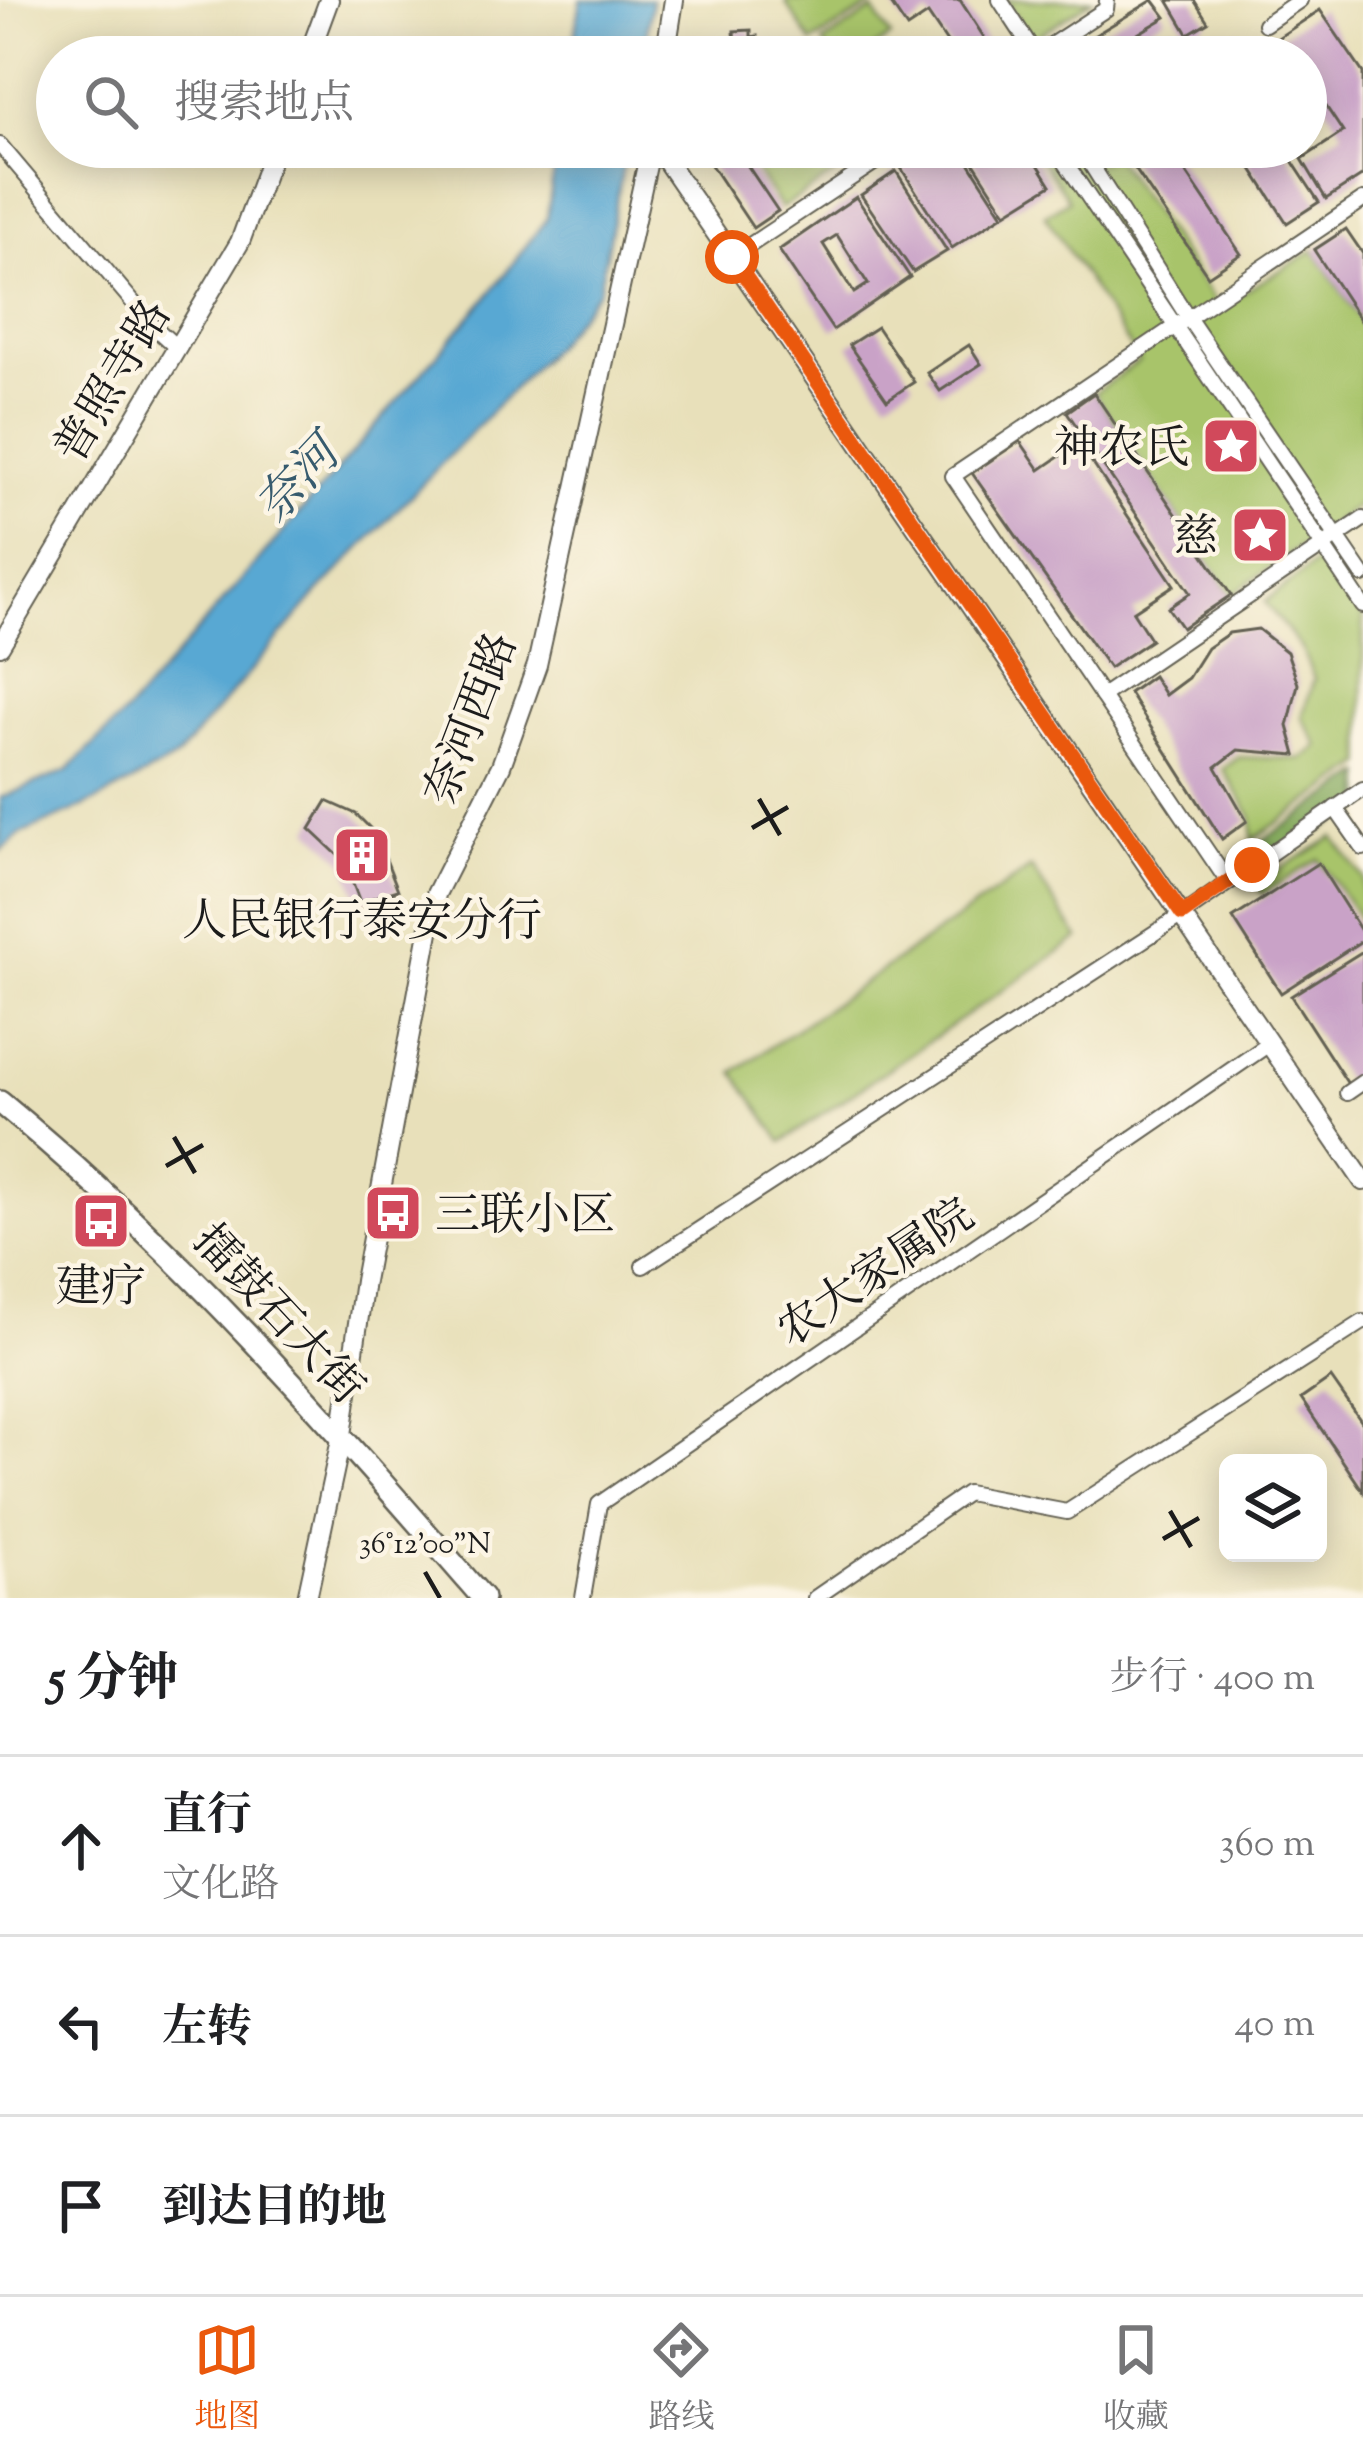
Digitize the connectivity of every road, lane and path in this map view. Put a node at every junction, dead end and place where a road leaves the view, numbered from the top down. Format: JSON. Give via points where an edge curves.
{"nodes":[{"id":1,"x":329,"y":0,"type":"edge"},
{"id":2,"x":674,"y":0,"type":"edge"},
{"id":3,"x":1000,"y":0,"type":"edge"},
{"id":4,"x":1108,"y":0,"type":"edge"},
{"id":5,"x":1300,"y":0,"type":"edge"},
{"id":6,"x":1265,"y":24,"type":"dead end"},
{"id":7,"x":316,"y":36,"type":"edge"},
{"id":8,"x":668,"y":36,"type":"edge"},
{"id":9,"x":1023,"y":36,"type":"edge"},
{"id":10,"x":1065,"y":36,"type":"edge"},
{"id":11,"x":0,"y":146,"type":"edge"},
{"id":12,"x":267,"y":168,"type":"edge"},
{"id":13,"x":649,"y":168,"type":"edge"},
{"id":14,"x":669,"y":168,"type":"edge"},
{"id":15,"x":866,"y":168,"type":"edge"},
{"id":16,"x":1069,"y":168,"type":"edge"},
{"id":17,"x":1093,"y":168,"type":"edge"},
{"id":18,"x":1363,"y":200,"type":"edge"},
{"id":19,"x":732,"y":257,"type":"junction"},
{"id":20,"x":1189,"y":319,"type":"junction"},
{"id":21,"x":1175,"y":328,"type":"junction"},
{"id":22,"x":176,"y":347,"type":"junction"},
{"id":23,"x":1363,"y":519,"type":"edge"},
{"id":24,"x":1337,"y":536,"type":"junction"},
{"id":25,"x":1323,"y":546,"type":"junction"},
{"id":26,"x":1363,"y":575,"type":"edge"},
{"id":27,"x":1363,"y":606,"type":"edge"},
{"id":28,"x":0,"y":646,"type":"edge"},
{"id":29,"x":1102,"y":697,"type":"junction"},
{"id":30,"x":1363,"y":789,"type":"edge"},
{"id":31,"x":1335,"y":808,"type":"junction"},
{"id":32,"x":1363,"y":848,"type":"edge"},
{"id":33,"x":1228,"y":882,"type":"junction"},
{"id":34,"x":1182,"y":914,"type":"junction"},
{"id":35,"x":1269,"y":1043,"type":"junction"},
{"id":36,"x":1363,"y":1082,"type":"edge"},
{"id":37,"x":1347,"y":1093,"type":"dead end"},
{"id":38,"x":0,"y":1102,"type":"edge"},
{"id":39,"x":1363,"y":1180,"type":"edge"},
{"id":40,"x":643,"y":1266,"type":"dead end"},
{"id":41,"x":1363,"y":1322,"type":"edge"},
{"id":42,"x":342,"y":1435,"type":"junction"},
{"id":43,"x":307,"y":1598,"type":"edge"},
{"id":44,"x":483,"y":1598,"type":"edge"},
{"id":45,"x":583,"y":1598,"type":"edge"},
{"id":46,"x":815,"y":1598,"type":"edge"}],
"edges":[{"from":1,"to":7,"type":"street"},
{"from":2,"to":8,"type":"street"},
{"from":3,"to":9,"type":"street"},
{"from":4,"to":10,"type":"street"},
{"from":5,"to":6,"type":"street"},
{"from":11,"to":22,"type":"street"},
{"from":12,"to":22,"type":"street","name":"普照寺路","via":[[240,242]]},
{"from":13,"to":42,"type":"street","name":"奈河西路","via":[[537,665],[501,766],[436,894]]},
{"from":14,"to":19,"type":"street"},
{"from":15,"to":19,"type":"street"},
{"from":16,"to":21,"type":"street"},
{"from":17,"to":20,"type":"street"},
{"from":18,"to":20,"type":"street"},
{"from":19,"to":34,"type":"street"},
{"from":20,"to":21,"type":"street"},
{"from":20,"to":24,"type":"street"},
{"from":21,"to":25,"type":"street"},
{"from":21,"to":29,"type":"street","via":[[953,476]]},
{"from":22,"to":28,"type":"street","name":"普照寺路"},
{"from":23,"to":24,"type":"street"},
{"from":24,"to":25,"type":"street"},
{"from":24,"to":26,"type":"street"},
{"from":25,"to":27,"type":"street"},
{"from":25,"to":29,"type":"street"},
{"from":29,"to":33,"type":"street"},
{"from":30,"to":31,"type":"street"},
{"from":31,"to":32,"type":"street"},
{"from":31,"to":33,"type":"street"},
{"from":33,"to":34,"type":"street"},
{"from":34,"to":35,"type":"street"},
{"from":34,"to":40,"type":"street"},
{"from":35,"to":39,"type":"street"},
{"from":35,"to":45,"type":"street","name":"农大家属院","via":[[599,1504]]},
{"from":36,"to":37,"type":"street"},
{"from":38,"to":42,"type":"main road","name":"擂鼓石大街","via":[[155,1237]]},
{"from":41,"to":46,"type":"street","via":[[1067,1512],[967,1493]]},
{"from":42,"to":43,"type":"street","name":"奈河西路"},
{"from":42,"to":44,"type":"main road","name":"擂鼓石大街"}]}
